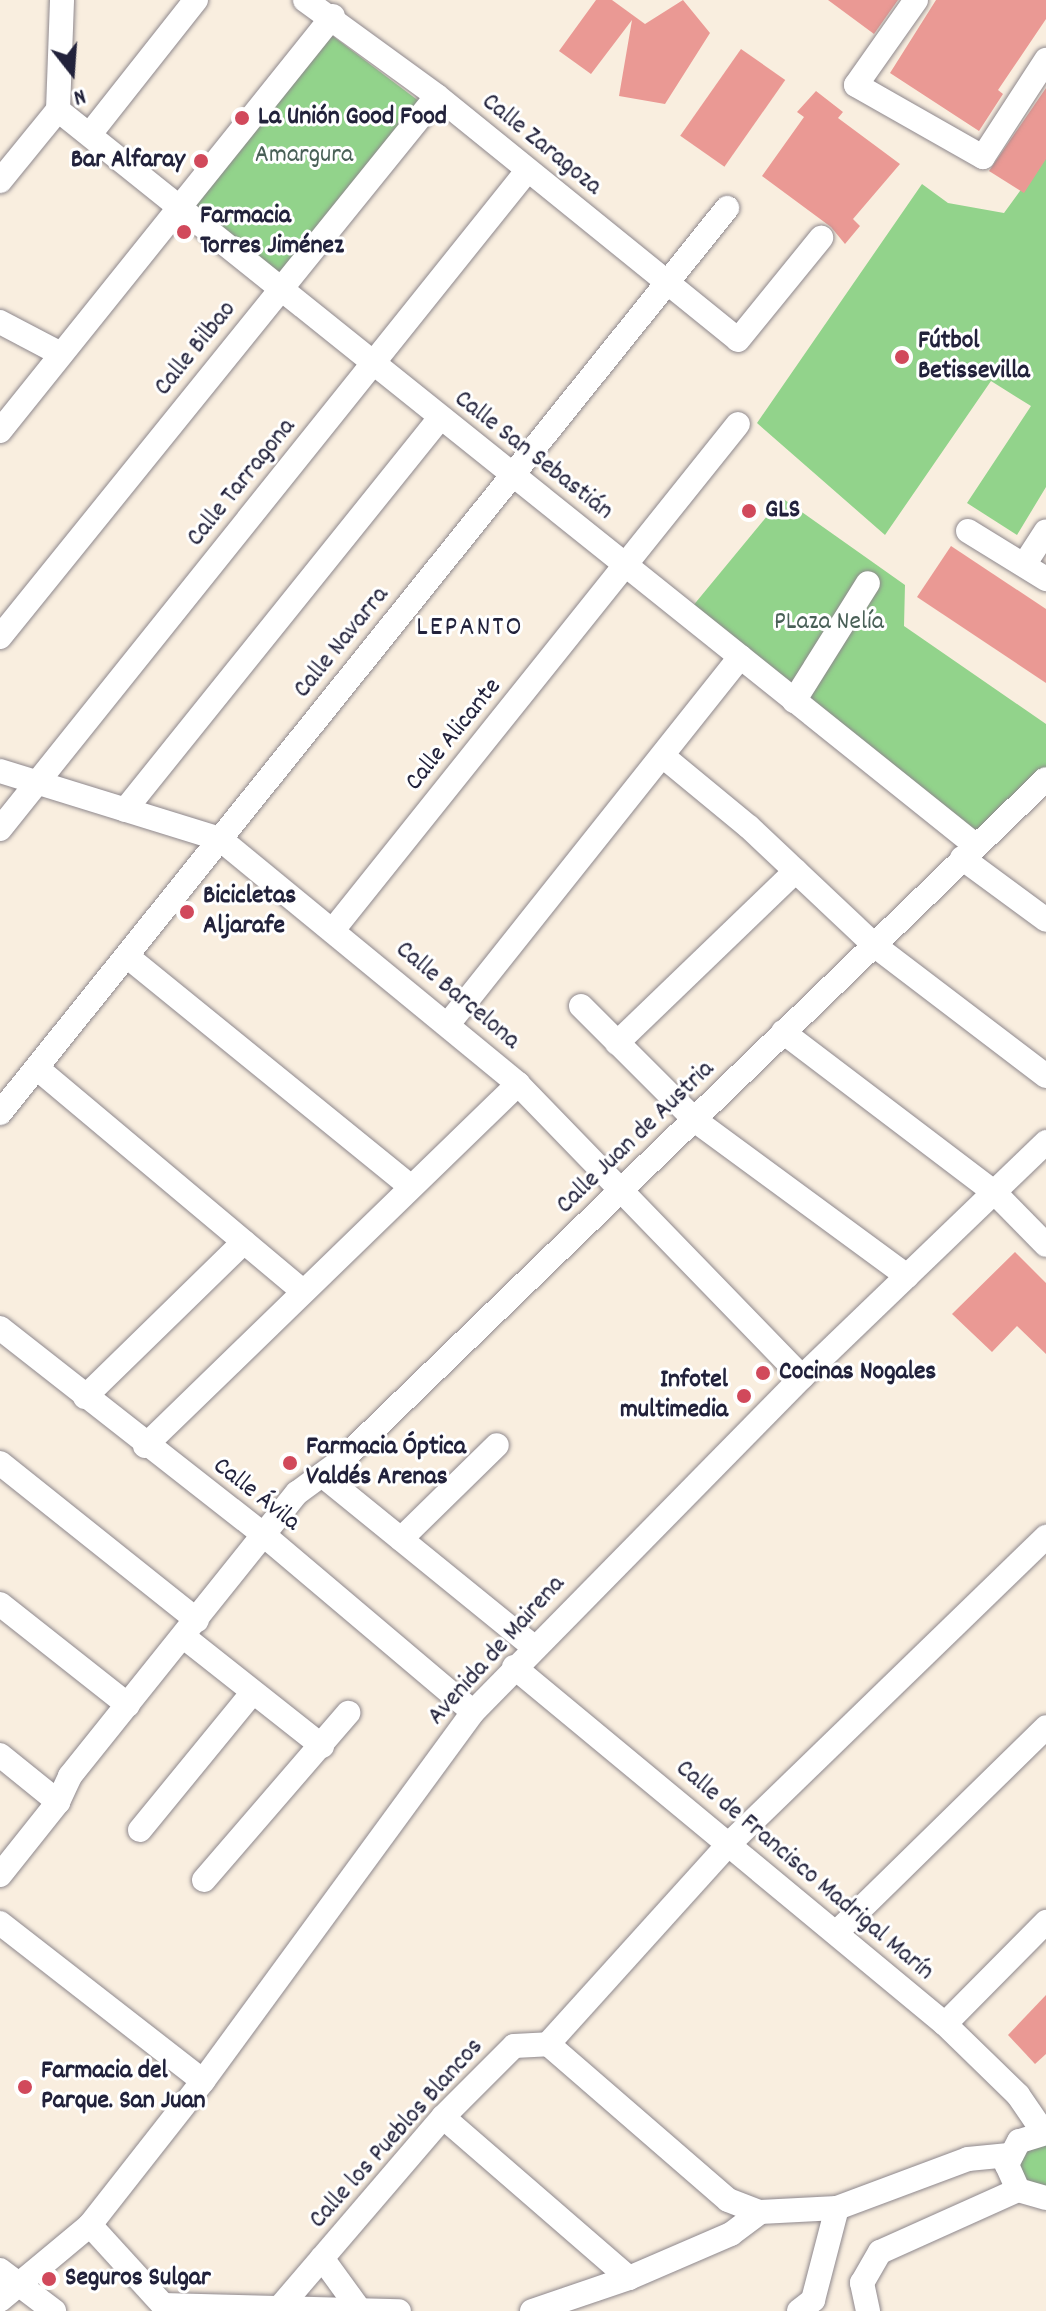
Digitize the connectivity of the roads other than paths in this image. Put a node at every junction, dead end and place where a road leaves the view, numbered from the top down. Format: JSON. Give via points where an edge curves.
{"nodes":[{"id":1,"x":62,"y":0,"type":"edge"},
{"id":2,"x":196,"y":0,"type":"edge"},
{"id":3,"x":305,"y":0,"type":"edge"},
{"id":4,"x":916,"y":0,"type":"edge"},
{"id":5,"x":333,"y":16,"type":"junction"},
{"id":6,"x":1046,"y":60,"type":"edge"},
{"id":7,"x":437,"y":96,"type":"junction"},
{"id":8,"x":58,"y":110,"type":"junction"},
{"id":9,"x":90,"y":134,"type":"junction"},
{"id":10,"x":527,"y":171,"type":"junction"},
{"id":11,"x":0,"y":181,"type":"edge"},
{"id":12,"x":179,"y":207,"type":"junction"},
{"id":13,"x":727,"y":208,"type":"dead end"},
{"id":14,"x":821,"y":238,"type":"dead end"},
{"id":15,"x":667,"y":283,"type":"junction"},
{"id":16,"x":281,"y":288,"type":"junction"},
{"id":17,"x":0,"y":322,"type":"edge"},
{"id":18,"x":61,"y":354,"type":"junction"},
{"id":19,"x":374,"y":363,"type":"junction"},
{"id":20,"x":440,"y":418,"type":"junction"},
{"id":21,"x":738,"y":424,"type":"dead end"},
{"id":22,"x":0,"y":431,"type":"edge"},
{"id":23,"x":512,"y":476,"type":"junction"},
{"id":24,"x":968,"y":531,"type":"dead end"},
{"id":25,"x":1046,"y":531,"type":"edge"},
{"id":26,"x":1024,"y":565,"type":"junction"},
{"id":27,"x":626,"y":566,"type":"junction"},
{"id":28,"x":1046,"y":579,"type":"edge"},
{"id":29,"x":868,"y":583,"type":"dead end"},
{"id":30,"x":0,"y":637,"type":"edge"},
{"id":31,"x":740,"y":657,"type":"junction"},
{"id":32,"x":794,"y":701,"type":"junction"},
{"id":33,"x":664,"y":757,"type":"junction"},
{"id":34,"x":0,"y":771,"type":"edge"},
{"id":35,"x":1046,"y":779,"type":"edge"},
{"id":36,"x":37,"y":783,"type":"junction"},
{"id":37,"x":125,"y":810,"type":"junction"},
{"id":38,"x":0,"y":829,"type":"edge"},
{"id":39,"x":220,"y":839,"type":"junction"},
{"id":40,"x":969,"y":851,"type":"junction"},
{"id":41,"x":796,"y":871,"type":"junction"},
{"id":42,"x":1046,"y":920,"type":"edge"},
{"id":43,"x":333,"y":930,"type":"junction"},
{"id":44,"x":874,"y":945,"type":"junction"},
{"id":45,"x":128,"y":957,"type":"junction"},
{"id":46,"x":581,"y":1006,"type":"dead end"},
{"id":47,"x":449,"y":1023,"type":"junction"},
{"id":48,"x":783,"y":1032,"type":"junction"},
{"id":49,"x":617,"y":1043,"type":"junction"},
{"id":50,"x":38,"y":1069,"type":"junction"},
{"id":51,"x":1046,"y":1076,"type":"edge"},
{"id":52,"x":518,"y":1084,"type":"junction"},
{"id":53,"x":0,"y":1113,"type":"edge"},
{"id":54,"x":696,"y":1121,"type":"junction"},
{"id":55,"x":1046,"y":1142,"type":"edge"},
{"id":56,"x":410,"y":1186,"type":"junction"},
{"id":57,"x":623,"y":1190,"type":"junction"},
{"id":58,"x":994,"y":1192,"type":"junction"},
{"id":59,"x":244,"y":1242,"type":"junction"},
{"id":60,"x":1046,"y":1245,"type":"edge"},
{"id":61,"x":907,"y":1276,"type":"junction"},
{"id":62,"x":303,"y":1291,"type":"junction"},
{"id":63,"x":0,"y":1328,"type":"edge"},
{"id":64,"x":802,"y":1377,"type":"junction"},
{"id":65,"x":85,"y":1397,"type":"junction"},
{"id":66,"x":497,"y":1445,"type":"dead end"},
{"id":67,"x":145,"y":1446,"type":"junction"},
{"id":68,"x":0,"y":1463,"type":"edge"},
{"id":69,"x":322,"y":1475,"type":"junction"},
{"id":70,"x":265,"y":1536,"type":"junction"},
{"id":71,"x":1046,"y":1537,"type":"edge"},
{"id":72,"x":401,"y":1539,"type":"junction"},
{"id":73,"x":0,"y":1604,"type":"edge"},
{"id":74,"x":190,"y":1628,"type":"junction"},
{"id":75,"x":534,"y":1647,"type":"junction"},
{"id":76,"x":514,"y":1667,"type":"junction"},
{"id":77,"x":253,"y":1692,"type":"junction"},
{"id":78,"x":128,"y":1705,"type":"junction"},
{"id":79,"x":473,"y":1712,"type":"junction"},
{"id":80,"x":348,"y":1713,"type":"dead end"},
{"id":81,"x":1046,"y":1727,"type":"edge"},
{"id":82,"x":322,"y":1746,"type":"junction"},
{"id":83,"x":0,"y":1755,"type":"edge"},
{"id":84,"x":58,"y":1802,"type":"junction"},
{"id":85,"x":140,"y":1830,"type":"dead end"},
{"id":86,"x":728,"y":1845,"type":"junction"},
{"id":87,"x":0,"y":1875,"type":"edge"},
{"id":88,"x":204,"y":1880,"type":"dead end"},
{"id":89,"x":1046,"y":1922,"type":"edge"},
{"id":90,"x":0,"y":1923,"type":"edge"},
{"id":91,"x":836,"y":1933,"type":"junction"},
{"id":92,"x":945,"y":2024,"type":"junction"},
{"id":93,"x":548,"y":2044,"type":"junction"},
{"id":94,"x":203,"y":2081,"type":"junction"},
{"id":95,"x":443,"y":2117,"type":"junction"},
{"id":96,"x":1045,"y":2133,"type":"edge"},
{"id":97,"x":1009,"y":2155,"type":"junction"},
{"id":98,"x":1018,"y":2190,"type":"junction"},
{"id":99,"x":1046,"y":2198,"type":"edge"},
{"id":100,"x":837,"y":2208,"type":"junction"},
{"id":101,"x":760,"y":2212,"type":"junction"},
{"id":102,"x":90,"y":2225,"type":"junction"},
{"id":103,"x":322,"y":2258,"type":"junction"},
{"id":104,"x":629,"y":2278,"type":"junction"},
{"id":105,"x":5,"y":2284,"type":"edge"},
{"id":106,"x":281,"y":2306,"type":"junction"},
{"id":107,"x":811,"y":2307,"type":"edge"},
{"id":108,"x":159,"y":2308,"type":"edge"},
{"id":109,"x":359,"y":2309,"type":"edge"},
{"id":110,"x":54,"y":2311,"type":"edge"},
{"id":111,"x":399,"y":2311,"type":"edge"},
{"id":112,"x":532,"y":2311,"type":"edge"},
{"id":113,"x":868,"y":2311,"type":"edge"}],
"edges":[{"from":1,"to":8,"type":"street"},
{"from":2,"to":9,"type":"street"},
{"from":3,"to":5,"type":"street","name":"Calle Zaragoza"},
{"from":4,"to":6,"type":"street","via":[[856,85],[983,157]]},
{"from":5,"to":7,"type":"street","name":"Calle Zaragoza"},
{"from":5,"to":12,"type":"street"},
{"from":7,"to":10,"type":"street","name":"Calle Zaragoza"},
{"from":7,"to":16,"type":"street","name":"Calle Bilbao"},
{"from":8,"to":9,"type":"street","name":"Calle San Sebastián"},
{"from":8,"to":11,"type":"street"},
{"from":9,"to":12,"type":"street","name":"Calle San Sebastián"},
{"from":10,"to":15,"type":"street","name":"Calle Zaragoza"},
{"from":10,"to":19,"type":"street","name":"Calle Tarragona"},
{"from":12,"to":16,"type":"street","name":"Calle San Sebastián"},
{"from":12,"to":18,"type":"street"},
{"from":13,"to":15,"type":"street","name":"Calle Navarra"},
{"from":14,"to":15,"type":"street","name":"Calle Zaragoza","via":[[738,340]]},
{"from":15,"to":23,"type":"street","name":"Calle Navarra"},
{"from":16,"to":19,"type":"street","name":"Calle San Sebastián"},
{"from":16,"to":30,"type":"street","name":"Calle Bilbao"},
{"from":17,"to":18,"type":"street"},
{"from":18,"to":22,"type":"street"},
{"from":19,"to":20,"type":"street","name":"Calle San Sebastián"},
{"from":19,"to":36,"type":"street","name":"Calle Tarragona"},
{"from":20,"to":23,"type":"street","name":"Calle San Sebastián"},
{"from":20,"to":37,"type":"street"},
{"from":21,"to":27,"type":"street","name":"Calle Alicante"},
{"from":23,"to":27,"type":"street","name":"Calle San Sebastián"},
{"from":23,"to":39,"type":"street","name":"Calle Navarra"},
{"from":24,"to":26,"type":"street"},
{"from":25,"to":26,"type":"street"},
{"from":26,"to":28,"type":"street"},
{"from":27,"to":31,"type":"street","name":"Calle San Sebastián"},
{"from":27,"to":43,"type":"street","name":"Calle Alicante"},
{"from":29,"to":32,"type":"street"},
{"from":31,"to":32,"type":"street","name":"Calle San Sebastián"},
{"from":31,"to":33,"type":"street"},
{"from":32,"to":40,"type":"street","name":"Calle San Sebastián"},
{"from":33,"to":41,"type":"street"},
{"from":33,"to":47,"type":"street"},
{"from":34,"to":36,"type":"street","name":"Calle Barcelona"},
{"from":35,"to":40,"type":"street","name":"Calle Juan de Austria"},
{"from":36,"to":37,"type":"street","name":"Calle Barcelona"},
{"from":36,"to":38,"type":"street","name":"Calle Tarragona"},
{"from":37,"to":39,"type":"street","name":"Calle Barcelona"},
{"from":39,"to":43,"type":"street","name":"Calle Barcelona"},
{"from":39,"to":45,"type":"street","name":"Calle Navarra"},
{"from":40,"to":42,"type":"street","name":"Calle San Sebastián"},
{"from":40,"to":44,"type":"street","name":"Calle Juan de Austria"},
{"from":41,"to":44,"type":"street"},
{"from":41,"to":49,"type":"street"},
{"from":43,"to":47,"type":"street","name":"Calle Barcelona"},
{"from":44,"to":48,"type":"street","name":"Calle Juan de Austria"},
{"from":44,"to":51,"type":"street"},
{"from":45,"to":50,"type":"street","name":"Calle Navarra"},
{"from":45,"to":56,"type":"street"},
{"from":46,"to":49,"type":"street"},
{"from":47,"to":52,"type":"street","name":"Calle Barcelona"},
{"from":48,"to":54,"type":"street","name":"Calle Juan de Austria"},
{"from":48,"to":58,"type":"street"},
{"from":49,"to":54,"type":"street"},
{"from":50,"to":53,"type":"street","name":"Calle Navarra"},
{"from":50,"to":59,"type":"street"},
{"from":52,"to":56,"type":"street"},
{"from":52,"to":57,"type":"street","name":"Calle Barcelona"},
{"from":54,"to":57,"type":"street","name":"Calle Juan de Austria"},
{"from":54,"to":61,"type":"street"},
{"from":55,"to":58,"type":"street","name":"Avenida de Mairena"},
{"from":56,"to":62,"type":"street"},
{"from":57,"to":64,"type":"street","name":"Calle Barcelona"},
{"from":57,"to":69,"type":"street","name":"Calle Juan de Austria"},
{"from":58,"to":60,"type":"street"},
{"from":58,"to":61,"type":"street","name":"Avenida de Mairena"},
{"from":59,"to":62,"type":"street"},
{"from":59,"to":65,"type":"street"},
{"from":61,"to":64,"type":"street","name":"Avenida de Mairena"},
{"from":62,"to":67,"type":"street"},
{"from":63,"to":65,"type":"street","name":"Calle Ávila"},
{"from":64,"to":75,"type":"street","name":"Avenida de Mairena"},
{"from":65,"to":67,"type":"street","name":"Calle Ávila"},
{"from":66,"to":72,"type":"street"},
{"from":67,"to":70,"type":"street","name":"Calle Ávila"},
{"from":68,"to":74,"type":"street"},
{"from":69,"to":70,"type":"street","name":"Calle Juan de Austria","via":[[297,1493]]},
{"from":69,"to":72,"type":"street"},
{"from":70,"to":74,"type":"street","name":"Calle Juan de Austria"},
{"from":70,"to":79,"type":"street","name":"Calle Ávila"},
{"from":71,"to":86,"type":"street"},
{"from":72,"to":75,"type":"street"},
{"from":73,"to":78,"type":"street"},
{"from":74,"to":77,"type":"street"},
{"from":74,"to":78,"type":"street","name":"Calle Juan de Austria"},
{"from":75,"to":76,"type":"street","name":"Avenida de Mairena"},
{"from":76,"to":79,"type":"street","name":"Avenida de Mairena"},
{"from":76,"to":86,"type":"street","name":"Calle de Francisco Madrigal Marín"},
{"from":77,"to":82,"type":"street"},
{"from":77,"to":85,"type":"street"},
{"from":78,"to":84,"type":"street","name":"Calle Juan de Austria","via":[[70,1776]]},
{"from":79,"to":94,"type":"street","name":"Avenida de Mairena"},
{"from":80,"to":82,"type":"street"},
{"from":81,"to":91,"type":"street"},
{"from":82,"to":88,"type":"street"},
{"from":83,"to":84,"type":"street"},
{"from":84,"to":87,"type":"street","name":"Calle Juan de Austria"},
{"from":86,"to":91,"type":"street","name":"Calle de Francisco Madrigal Marín"},
{"from":86,"to":93,"type":"street"},
{"from":89,"to":92,"type":"street"},
{"from":90,"to":94,"type":"street"},
{"from":91,"to":92,"type":"street","name":"Calle de Francisco Madrigal Marín"},
{"from":92,"to":96,"type":"street","name":"Calle de Francisco Madrigal Marín","via":[[1018,2095]]},
{"from":93,"to":95,"type":"street","name":"Calle los Pueblos Blancos","via":[[514,2046]]},
{"from":93,"to":101,"type":"street","via":[[728,2200]]},
{"from":94,"to":102,"type":"street","name":"Avenida de Mairena"},
{"from":95,"to":103,"type":"street","name":"Calle los Pueblos Blancos"},
{"from":95,"to":104,"type":"street"},
{"from":96,"to":97,"type":"street","via":[[1026,2136]]},
{"from":97,"to":98,"type":"street","via":[[1008,2174]]},
{"from":97,"to":100,"type":"street","via":[[968,2159]]},
{"from":98,"to":99,"type":"street"},
{"from":98,"to":113,"type":"street","via":[[880,2252],[862,2283]]},
{"from":100,"to":101,"type":"street"},
{"from":100,"to":107,"type":"street"},
{"from":101,"to":104,"type":"street","via":[[731,2234]]},
{"from":102,"to":105,"type":"street","name":"Avenida de Mairena"},
{"from":102,"to":108,"type":"street"},
{"from":103,"to":106,"type":"street","name":"Calle los Pueblos Blancos"},
{"from":103,"to":109,"type":"street"},
{"from":104,"to":112,"type":"street"},
{"from":105,"to":110,"type":"street"},
{"from":106,"to":108,"type":"street"},
{"from":106,"to":109,"type":"street"},
{"from":109,"to":111,"type":"street"}]}
